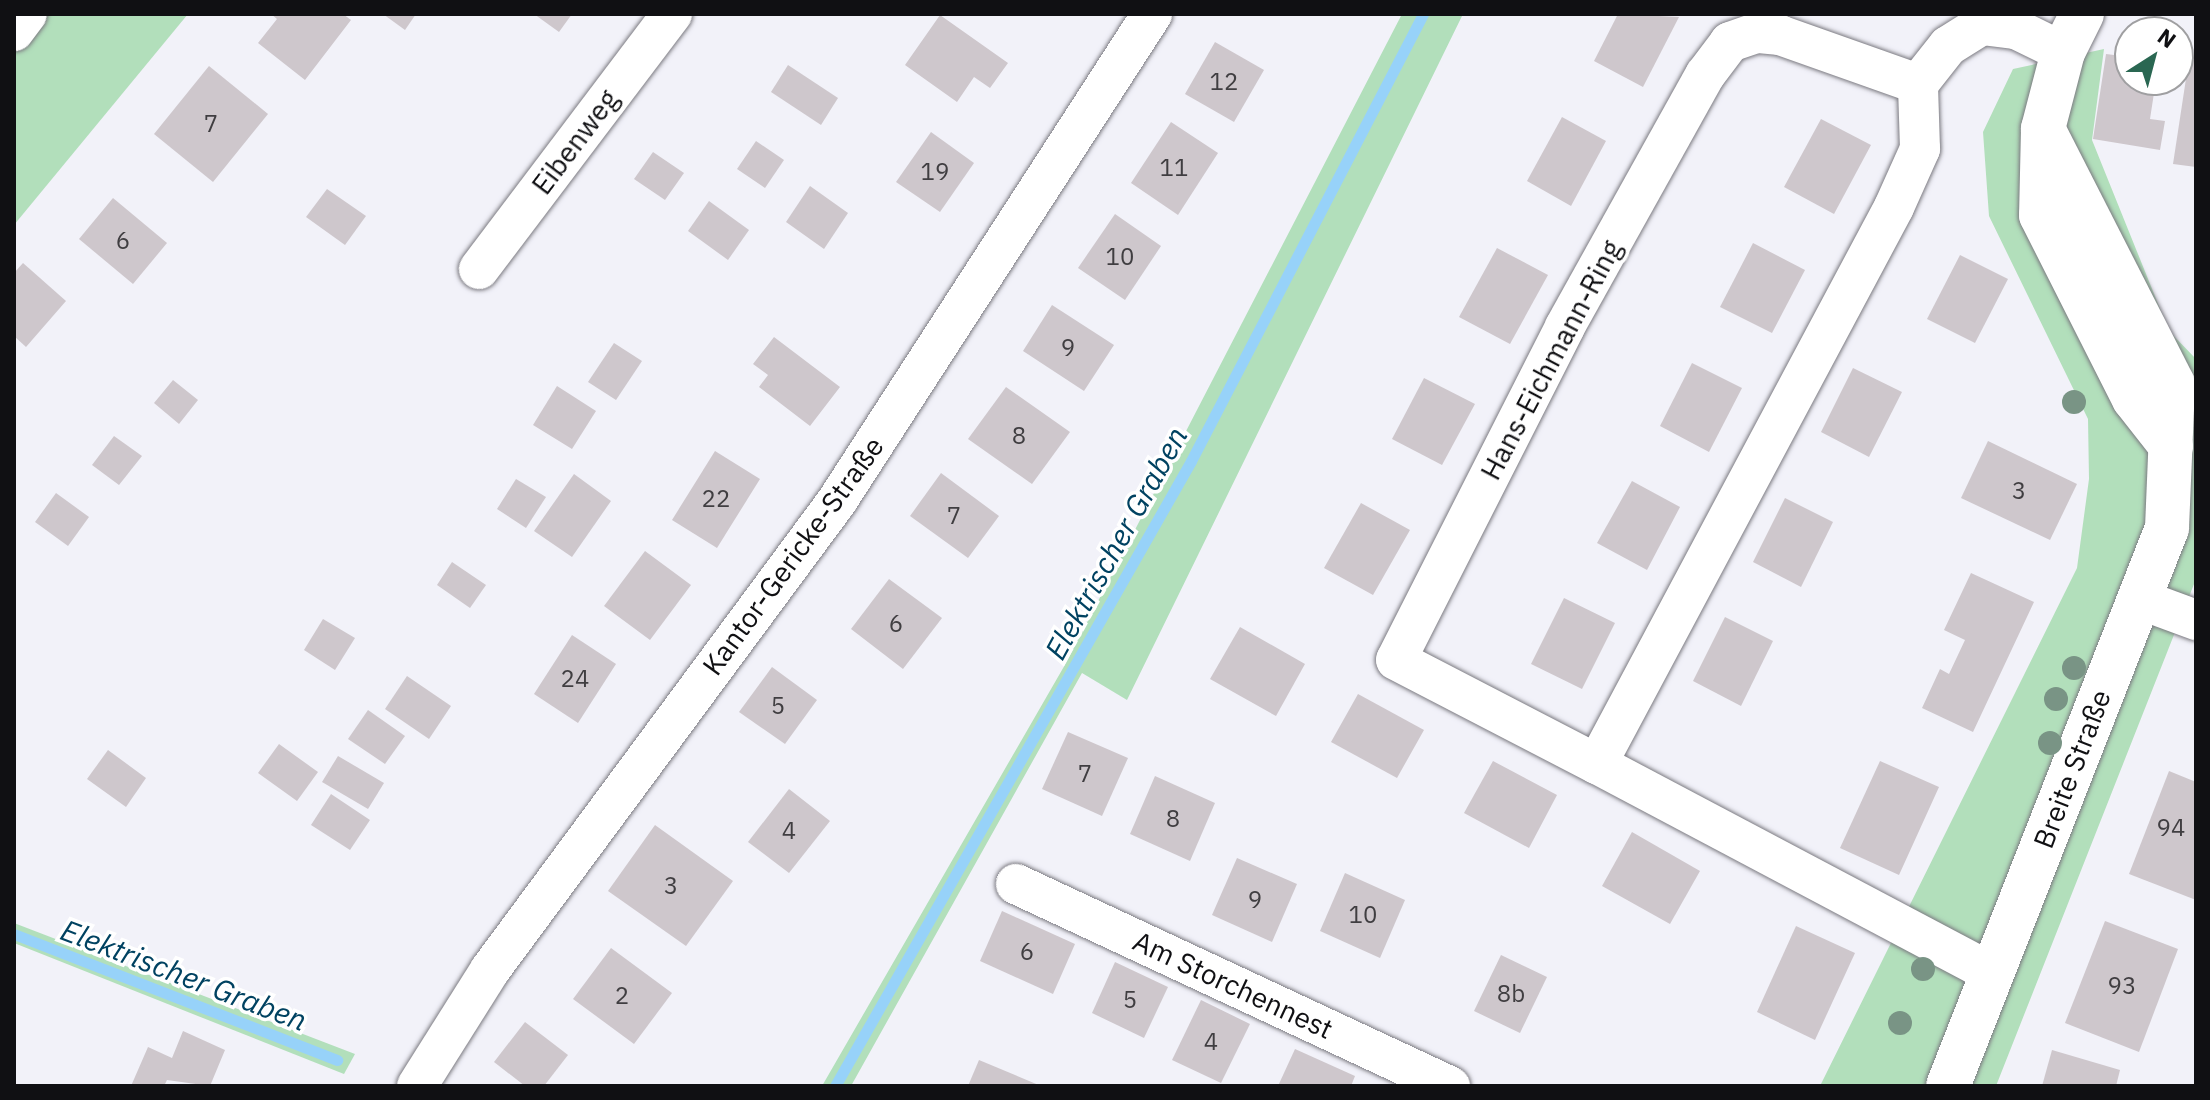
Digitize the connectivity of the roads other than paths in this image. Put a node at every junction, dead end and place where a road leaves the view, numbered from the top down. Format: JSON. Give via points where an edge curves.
{"nodes":[{"id":1,"x":27,"y":14,"type":"edge"},
{"id":2,"x":672,"y":14,"type":"edge"},
{"id":3,"x":1152,"y":14,"type":"edge"},
{"id":4,"x":14,"y":31,"type":"edge"},
{"id":5,"x":2072,"y":33,"type":"edge"},
{"id":6,"x":1918,"y":84,"type":"junction"},
{"id":7,"x":479,"y":269,"type":"dead end"},
{"id":8,"x":2139,"y":599,"type":"junction"},
{"id":9,"x":2196,"y":620,"type":"edge"},
{"id":10,"x":1597,"y":764,"type":"junction"},
{"id":11,"x":1016,"y":884,"type":"dead end"},
{"id":12,"x":1992,"y":973,"type":"junction"},
{"id":13,"x":417,"y":1086,"type":"edge"},
{"id":14,"x":1450,"y":1086,"type":"edge"},
{"id":15,"x":1948,"y":1086,"type":"edge"}],
"edges":[{"from":1,"to":4,"type":"street"},
{"from":2,"to":7,"type":"street","name":"Eibenweg"},
{"from":3,"to":13,"type":"street","name":"Kantor-Gericke-Straße","via":[[837,501],[490,970]]},
{"from":5,"to":6,"type":"street","via":[[1982,25],[1948,46]]},
{"from":5,"to":8,"type":"main road","name":"Breite Straße","via":[[2043,129],[2173,384],[2167,528]]},
{"from":6,"to":10,"type":"street","via":[[1920,149],[1894,207]]},
{"from":6,"to":10,"type":"street","name":"Hans-Eichmann-Ring","via":[[1780,35],[1756,33],[1730,42],[1705,75],[1565,327],[1396,660]]},
{"from":8,"to":9,"type":"street"},
{"from":8,"to":12,"type":"main road","name":"Breite Straße"},
{"from":10,"to":12,"type":"street","name":"Hans-Eichmann-Ring"},
{"from":11,"to":14,"type":"street","name":"Am Storchennest"},
{"from":12,"to":15,"type":"main road","name":"Breite Straße"}]}
